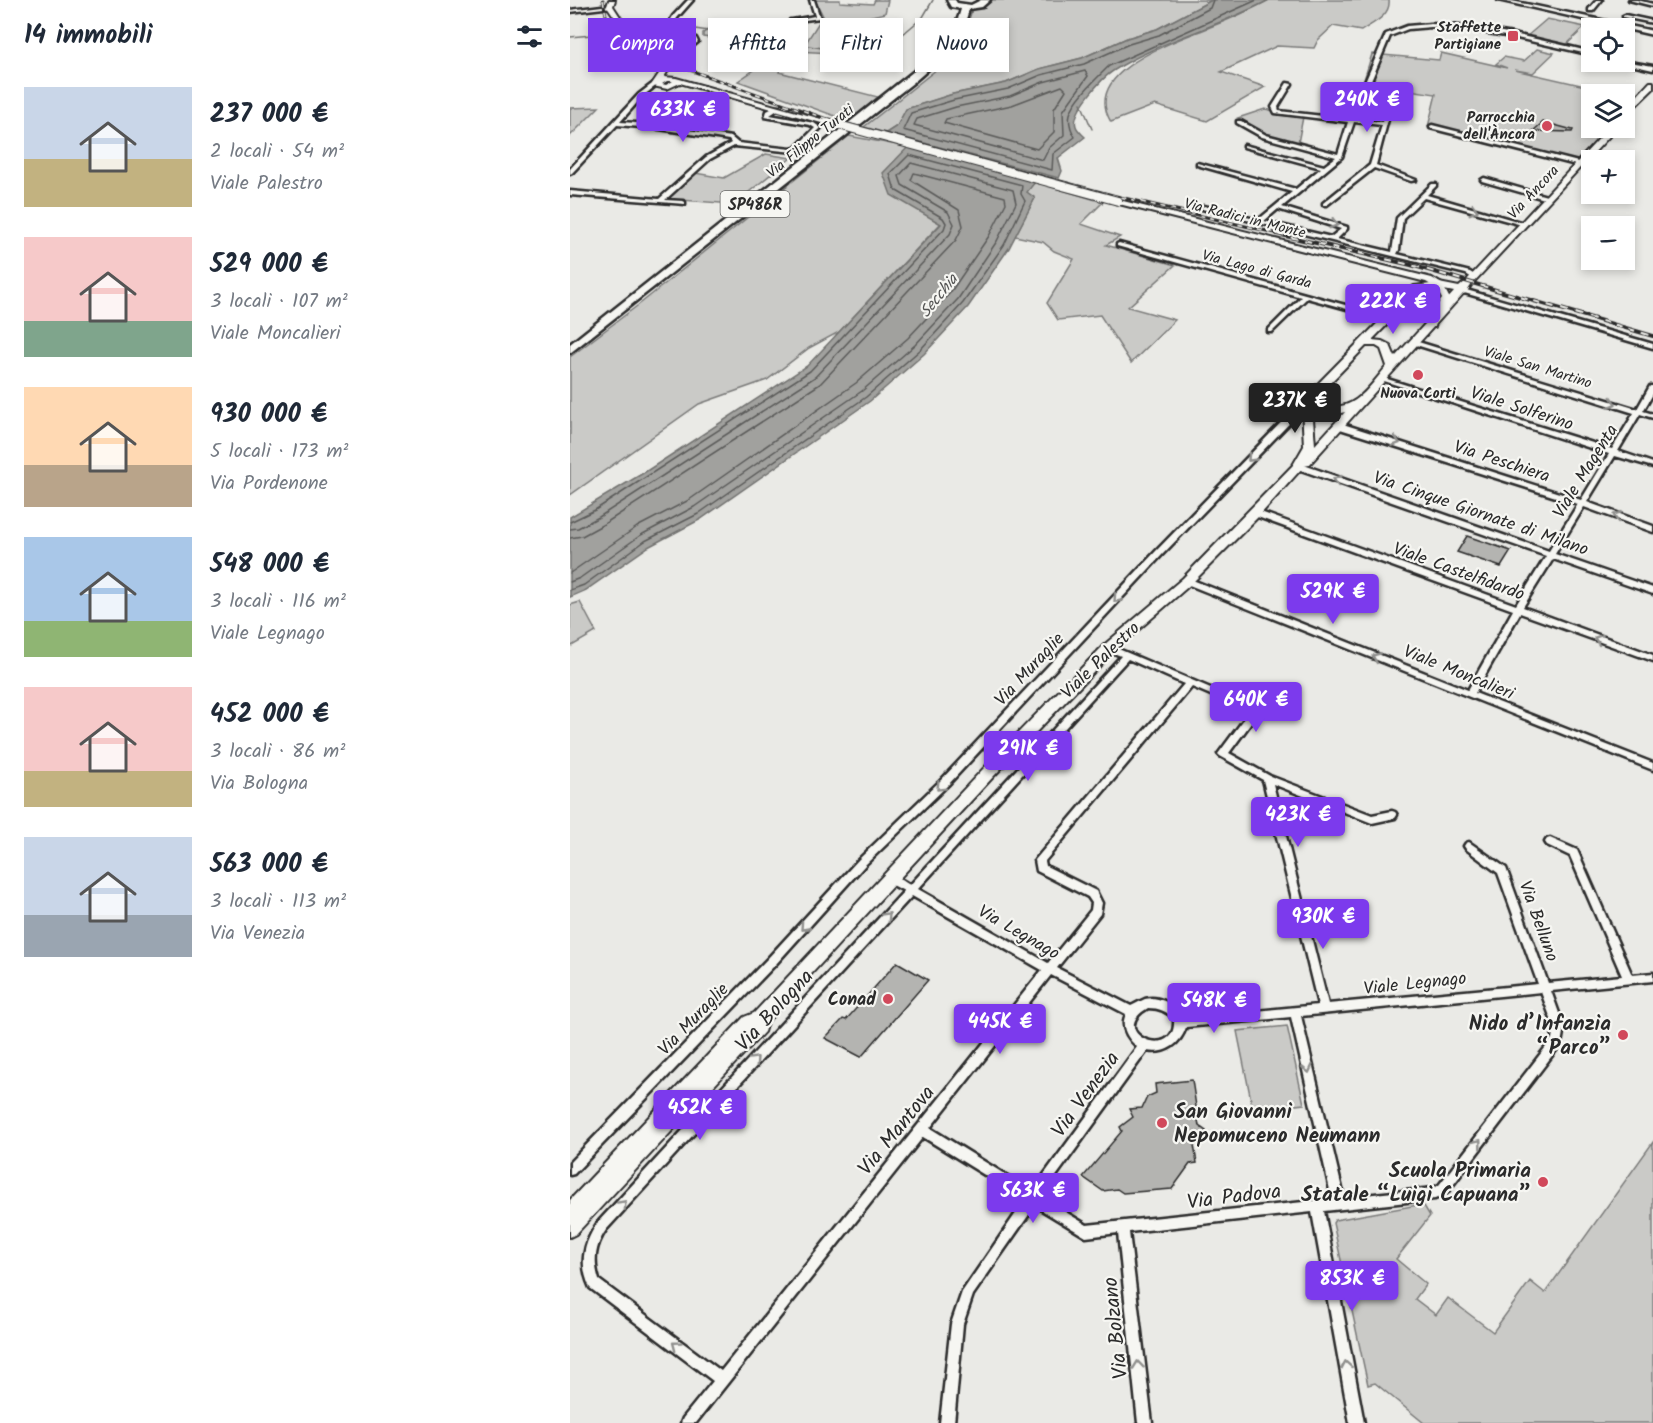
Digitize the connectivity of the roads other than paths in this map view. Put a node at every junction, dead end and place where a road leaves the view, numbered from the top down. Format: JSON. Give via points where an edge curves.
{"nodes":[{"id":1,"x":691,"y":0,"type":"edge"},
{"id":2,"x":812,"y":0,"type":"edge"},
{"id":3,"x":951,"y":0,"type":"edge"},
{"id":4,"x":986,"y":0,"type":"edge"},
{"id":5,"x":1500,"y":0,"type":"edge"},
{"id":6,"x":1600,"y":0,"type":"edge"},
{"id":7,"x":1631,"y":0,"type":"edge"},
{"id":8,"x":611,"y":3,"type":"edge"},
{"id":9,"x":1653,"y":5,"type":"edge"},
{"id":10,"x":965,"y":7,"type":"junction"},
{"id":11,"x":1591,"y":10,"type":"dead end"},
{"id":12,"x":570,"y":11,"type":"edge"},
{"id":13,"x":1625,"y":16,"type":"dead end"},
{"id":14,"x":619,"y":18,"type":"edge"},
{"id":15,"x":677,"y":18,"type":"edge"},
{"id":16,"x":808,"y":19,"type":"edge"},
{"id":17,"x":1653,"y":22,"type":"edge"},
{"id":18,"x":1653,"y":33,"type":"edge"},
{"id":19,"x":1581,"y":52,"type":"edge"},
{"id":20,"x":1635,"y":64,"type":"edge"},
{"id":21,"x":1653,"y":68,"type":"edge"},
{"id":22,"x":663,"y":72,"type":"edge"},
{"id":23,"x":667,"y":72,"type":"edge"},
{"id":24,"x":674,"y":81,"type":"junction"},
{"id":25,"x":657,"y":82,"type":"junction"},
{"id":26,"x":1289,"y":84,"type":"dead end"},
{"id":27,"x":1653,"y":84,"type":"edge"},
{"id":28,"x":664,"y":87,"type":"junction"},
{"id":29,"x":1393,"y":93,"type":"dead end"},
{"id":30,"x":641,"y":98,"type":"junction"},
{"id":31,"x":1635,"y":103,"type":"edge"},
{"id":32,"x":777,"y":108,"type":"junction"},
{"id":33,"x":1352,"y":121,"type":"junction"},
{"id":34,"x":1239,"y":122,"type":"dead end"},
{"id":35,"x":617,"y":123,"type":"junction"},
{"id":36,"x":1385,"y":124,"type":"junction"},
{"id":37,"x":1432,"y":127,"type":"dead end"},
{"id":38,"x":1604,"y":138,"type":"edge"},
{"id":39,"x":736,"y":144,"type":"junction"},
{"id":40,"x":1246,"y":146,"type":"dead end"},
{"id":41,"x":1340,"y":156,"type":"junction"},
{"id":42,"x":1199,"y":164,"type":"dead end"},
{"id":43,"x":1580,"y":164,"type":"junction"},
{"id":44,"x":1373,"y":166,"type":"junction"},
{"id":45,"x":1326,"y":168,"type":"junction"},
{"id":46,"x":570,"y":172,"type":"edge"},
{"id":47,"x":1413,"y":180,"type":"dead end"},
{"id":48,"x":1484,"y":180,"type":"dead end"},
{"id":49,"x":1434,"y":185,"type":"dead end"},
{"id":50,"x":1296,"y":191,"type":"junction"},
{"id":51,"x":570,"y":193,"type":"edge"},
{"id":52,"x":1425,"y":195,"type":"junction"},
{"id":53,"x":1548,"y":198,"type":"junction"},
{"id":54,"x":660,"y":201,"type":"junction"},
{"id":55,"x":683,"y":203,"type":"dead end"},
{"id":56,"x":1325,"y":204,"type":"dead end"},
{"id":57,"x":1276,"y":207,"type":"junction"},
{"id":58,"x":1204,"y":208,"type":"dead end"},
{"id":59,"x":1259,"y":222,"type":"junction"},
{"id":60,"x":1524,"y":224,"type":"junction"},
{"id":61,"x":1334,"y":239,"type":"junction"},
{"id":62,"x":1119,"y":245,"type":"dead end"},
{"id":63,"x":1394,"y":254,"type":"junction"},
{"id":64,"x":1386,"y":270,"type":"junction"},
{"id":65,"x":1469,"y":283,"type":"junction"},
{"id":66,"x":1439,"y":286,"type":"junction"},
{"id":67,"x":1411,"y":293,"type":"junction"},
{"id":68,"x":1306,"y":296,"type":"junction"},
{"id":69,"x":1387,"y":318,"type":"junction"},
{"id":70,"x":1432,"y":325,"type":"junction"},
{"id":71,"x":1270,"y":331,"type":"dead end"},
{"id":72,"x":1364,"y":343,"type":"junction"},
{"id":73,"x":1415,"y":343,"type":"junction"},
{"id":74,"x":1653,"y":346,"type":"edge"},
{"id":75,"x":570,"y":350,"type":"edge"},
{"id":76,"x":1348,"y":360,"type":"junction"},
{"id":77,"x":1393,"y":367,"type":"junction"},
{"id":78,"x":1330,"y":378,"type":"junction"},
{"id":79,"x":1382,"y":379,"type":"junction"},
{"id":80,"x":1653,"y":388,"type":"edge"},
{"id":81,"x":1307,"y":401,"type":"junction"},
{"id":82,"x":1358,"y":406,"type":"junction"},
{"id":83,"x":1639,"y":412,"type":"junction"},
{"id":84,"x":1653,"y":416,"type":"edge"},
{"id":85,"x":1340,"y":426,"type":"junction"},
{"id":86,"x":1614,"y":453,"type":"junction"},
{"id":87,"x":1653,"y":465,"type":"edge"},
{"id":88,"x":1298,"y":466,"type":"junction"},
{"id":89,"x":1582,"y":503,"type":"junction"},
{"id":90,"x":1255,"y":513,"type":"junction"},
{"id":91,"x":1653,"y":529,"type":"edge"},
{"id":92,"x":1551,"y":555,"type":"junction"},
{"id":93,"x":1187,"y":581,"type":"junction"},
{"id":94,"x":1653,"y":591,"type":"edge"},
{"id":95,"x":1517,"y":610,"type":"junction"},
{"id":96,"x":1109,"y":648,"type":"junction"},
{"id":97,"x":1126,"y":656,"type":"junction"},
{"id":98,"x":1653,"y":658,"type":"edge"},
{"id":99,"x":1190,"y":683,"type":"junction"},
{"id":100,"x":1470,"y":694,"type":"junction"},
{"id":101,"x":1653,"y":767,"type":"edge"},
{"id":102,"x":1267,"y":778,"type":"junction"},
{"id":103,"x":1392,"y":815,"type":"dead end"},
{"id":104,"x":1550,"y":842,"type":"dead end"},
{"id":105,"x":1470,"y":846,"type":"dead end"},
{"id":106,"x":891,"y":879,"type":"junction"},
{"id":107,"x":910,"y":890,"type":"junction"},
{"id":108,"x":1049,"y":969,"type":"junction"},
{"id":109,"x":1653,"y":978,"type":"edge"},
{"id":110,"x":1629,"y":980,"type":"junction"},
{"id":111,"x":1546,"y":987,"type":"junction"},
{"id":112,"x":1324,"y":1009,"type":"junction"},
{"id":113,"x":1132,"y":1012,"type":"junction"},
{"id":114,"x":1295,"y":1012,"type":"junction"},
{"id":115,"x":760,"y":1018,"type":"junction"},
{"id":116,"x":1179,"y":1023,"type":"junction"},
{"id":117,"x":1145,"y":1045,"type":"junction"},
{"id":118,"x":922,"y":1130,"type":"junction"},
{"id":119,"x":570,"y":1170,"type":"edge"},
{"id":120,"x":1032,"y":1200,"type":"junction"},
{"id":121,"x":1339,"y":1203,"type":"junction"},
{"id":122,"x":1317,"y":1206,"type":"junction"},
{"id":123,"x":570,"y":1213,"type":"edge"},
{"id":124,"x":570,"y":1228,"type":"edge"},
{"id":125,"x":1123,"y":1228,"type":"junction"},
{"id":126,"x":723,"y":1380,"type":"junction"},
{"id":127,"x":688,"y":1423,"type":"edge"},
{"id":128,"x":947,"y":1423,"type":"edge"},
{"id":129,"x":1145,"y":1423,"type":"edge"},
{"id":130,"x":1357,"y":1423,"type":"edge"}],
"edges":[{"from":1,"to":15,"type":"street"},
{"from":2,"to":16,"type":"street","via":[[818,18]]},
{"from":3,"to":10,"type":"main road","via":[[954,5]]},
{"from":4,"to":10,"type":"main road"},
{"from":5,"to":18,"type":"street"},
{"from":6,"to":11,"type":"street"},
{"from":7,"to":9,"type":"street"},
{"from":8,"to":12,"type":"street"},
{"from":8,"to":14,"type":"street"},
{"from":10,"to":75,"type":"main road","name":"Via Filippo Turati","number":"SP486R","via":[[952,37],[937,56],[901,88]]},
{"from":13,"to":17,"type":"street"},
{"from":19,"to":33,"type":"street","via":[[1458,25],[1412,27],[1388,35]]},
{"from":20,"to":21,"type":"street"},
{"from":22,"to":25,"type":"street"},
{"from":23,"to":24,"type":"street"},
{"from":24,"to":25,"type":"street"},
{"from":24,"to":28,"type":"street"},
{"from":24,"to":32,"type":"street","name":"Via Radici in Monte"},
{"from":25,"to":28,"type":"street"},
{"from":25,"to":30,"type":"street"},
{"from":26,"to":33,"type":"street","via":[[1275,107],[1277,112]]},
{"from":27,"to":31,"type":"main road"},
{"from":28,"to":30,"type":"street"},
{"from":29,"to":36,"type":"street"},
{"from":30,"to":35,"type":"street"},
{"from":32,"to":39,"type":"street","via":[[767,116],[818,128],[792,151]]},
{"from":32,"to":64,"type":"street","name":"Via Radici in Monte","bridge":true},
{"from":33,"to":36,"type":"street"},
{"from":33,"to":41,"type":"street"},
{"from":34,"to":41,"type":"street","via":[[1264,136]]},
{"from":35,"to":39,"type":"street","via":[[717,137]]},
{"from":35,"to":46,"type":"street"},
{"from":36,"to":44,"type":"street"},
{"from":37,"to":43,"type":"street"},
{"from":38,"to":43,"type":"main road","name":"Via Ancora"},
{"from":39,"to":54,"type":"street","via":[[708,158]]},
{"from":40,"to":45,"type":"street"},
{"from":41,"to":45,"type":"street"},
{"from":42,"to":50,"type":"street"},
{"from":43,"to":53,"type":"main road","name":"Via Ancora"},
{"from":44,"to":47,"type":"street"},
{"from":44,"to":56,"type":"street"},
{"from":45,"to":50,"type":"street"},
{"from":48,"to":53,"type":"street"},
{"from":49,"to":52,"type":"street"},
{"from":50,"to":57,"type":"street"},
{"from":51,"to":54,"type":"street"},
{"from":52,"to":60,"type":"street","one_way":true},
{"from":52,"to":63,"type":"street","via":[[1400,218]]},
{"from":53,"to":60,"type":"main road","name":"Via Ancora"},
{"from":54,"to":55,"type":"street"},
{"from":57,"to":59,"type":"street"},
{"from":57,"to":61,"type":"street","one_way":true,"via":[[1345,228]]},
{"from":58,"to":59,"type":"street"},
{"from":59,"to":61,"type":"street"},
{"from":60,"to":65,"type":"main road","name":"Via Ancora"},
{"from":61,"to":63,"type":"street"},
{"from":62,"to":68,"type":"street","name":"Via Lago di Garda"},
{"from":63,"to":65,"type":"street"},
{"from":64,"to":66,"type":"street","name":"Via Radici in Monte"},
{"from":64,"to":67,"type":"street","via":[[1405,278]]},
{"from":65,"to":66,"type":"main road","name":"Via Radici in Monte"},
{"from":65,"to":70,"type":"main road","name":"Viale Palestro"},
{"from":65,"to":74,"type":"street","name":"Via Radici in Monte"},
{"from":66,"to":67,"type":"main road","via":[[1418,288]]},
{"from":66,"to":70,"type":"street","via":[[1446,299],[1433,315]]},
{"from":67,"to":69,"type":"main road","name":"Via Muraglie"},
{"from":68,"to":69,"type":"street","name":"Via Lago di Garda"},
{"from":68,"to":71,"type":"street"},
{"from":69,"to":72,"type":"main road","name":"Via Muraglie"},
{"from":70,"to":73,"type":"main road","name":"Viale Palestro"},
{"from":72,"to":76,"type":"main road","name":"Via Muraglie"},
{"from":72,"to":77,"type":"main road","via":[[1386,347]]},
{"from":73,"to":77,"type":"main road","name":"Viale Palestro"},
{"from":73,"to":83,"type":"street","name":"Viale San Martino","one_way":true},
{"from":76,"to":78,"type":"main road","name":"Via Muraglie"},
{"from":76,"to":82,"type":"main road","via":[[1349,365],[1319,401],[1323,407],[1337,411]]},
{"from":77,"to":79,"type":"main road","name":"Viale Palestro"},
{"from":78,"to":81,"type":"main road","name":"Via Muraglie"},
{"from":78,"to":85,"type":"main road","via":[[1315,396],[1314,404],[1324,417]]},
{"from":79,"to":82,"type":"main road","name":"Viale Palestro"},
{"from":79,"to":86,"type":"street","name":"Viale Solferino"},
{"from":80,"to":83,"type":"street","name":"Viale Magenta"},
{"from":81,"to":88,"type":"main road","name":"Viale Palestro","via":[[1311,439]]},
{"from":81,"to":119,"type":"street","name":"Via Muraglie","one_way":true},
{"from":82,"to":85,"type":"main road","name":"Viale Palestro"},
{"from":83,"to":84,"type":"street","name":"Viale San Martino"},
{"from":83,"to":86,"type":"street","name":"Viale Magenta"},
{"from":85,"to":88,"type":"main road","name":"Viale Palestro","via":[[1306,463]]},
{"from":85,"to":89,"type":"street","name":"Via Peschiera","one_way":true},
{"from":86,"to":87,"type":"street","name":"Viale Solferino"},
{"from":86,"to":89,"type":"street","name":"Viale Magenta"},
{"from":88,"to":90,"type":"main road","name":"Viale Palestro"},
{"from":92,"to":88,"type":"street","name":"Via Cinque Giornate di Milano","one_way":true},
{"from":91,"to":89,"type":"street","name":"Via Peschiera","one_way":true},
{"from":89,"to":92,"type":"street","name":"Viale Magenta"},
{"from":90,"to":93,"type":"main road","name":"Viale Palestro"},
{"from":90,"to":95,"type":"street","name":"Viale Castelfidardo"},
{"from":92,"to":94,"type":"street","name":"Via Cinque Giornate di Milano"},
{"from":92,"to":95,"type":"street","name":"Viale Magenta"},
{"from":93,"to":96,"type":"main road","name":"Viale Palestro"},
{"from":100,"to":93,"type":"street","name":"Viale Moncalieri","one_way":true},
{"from":98,"to":95,"type":"street","name":"Viale Castelfidardo","one_way":true},
{"from":95,"to":100,"type":"street","name":"Viale Magenta"},
{"from":96,"to":97,"type":"street"},
{"from":96,"to":106,"type":"main road","name":"Viale Palestro"},
{"from":97,"to":99,"type":"street"},
{"from":97,"to":107,"type":"street","name":"Via Bologna"},
{"from":99,"to":102,"type":"street","via":[[1250,708],[1252,715],[1223,754]]},
{"from":99,"to":108,"type":"street","name":"Via Mantova","via":[[1040,860],[1041,868],[1092,894],[1096,903],[1096,911]]},
{"from":100,"to":101,"type":"street","name":"Viale Moncalieri"},
{"from":102,"to":103,"type":"street","via":[[1372,819]]},
{"from":102,"to":112,"type":"street"},
{"from":104,"to":110,"type":"street","via":[[1574,853]]},
{"from":105,"to":111,"type":"street","name":"Via Belluno","via":[[1502,871]]},
{"from":106,"to":107,"type":"street","name":"Via Legnago"},
{"from":106,"to":115,"type":"main road","name":"Viale Palestro"},
{"from":107,"to":108,"type":"street","name":"Via Legnago"},
{"from":126,"to":107,"type":"street","name":"Via Bologna","one_way":true,"via":[[594,1284],[588,1267],[590,1244],[602,1226]]},
{"from":108,"to":113,"type":"street","name":"Via Legnago"},
{"from":108,"to":118,"type":"street","name":"Via Mantova"},
{"from":109,"to":110,"type":"street","name":"Viale Legnago"},
{"from":110,"to":111,"type":"street","name":"Viale Legnago"},
{"from":111,"to":112,"type":"street","name":"Viale Legnago"},
{"from":121,"to":111,"type":"street","name":"Via Padova","one_way":true,"via":[[1435,1193],[1443,1188],[1557,1041],[1559,1027]]},
{"from":112,"to":114,"type":"street","name":"Viale Legnago"},
{"from":113,"to":116,"type":"street","via":[[1147,1003],[1162,1004],[1174,1012]]},
{"from":113,"to":117,"type":"street","via":[[1128,1021],[1130,1032]]},
{"from":114,"to":116,"type":"street","name":"Viale Legnago"},
{"from":114,"to":121,"type":"street","one_way":true},
{"from":115,"to":123,"type":"main road","name":"Viale Palestro","via":[[750,1022]]},
{"from":115,"to":124,"type":"main road","name":"Viale Palestro","via":[[758,1027]]},
{"from":116,"to":117,"type":"street","via":[[1170,1042],[1156,1047]]},
{"from":117,"to":120,"type":"street","name":"Via Venezia"},
{"from":118,"to":120,"type":"street","name":"Via Padova"},
{"from":118,"to":126,"type":"street","name":"Via Mantova"},
{"from":120,"to":125,"type":"street","name":"Via Padova","via":[[1086,1231]]},
{"from":120,"to":128,"type":"street","name":"Via Venezia","via":[[968,1292],[957,1324]]},
{"from":121,"to":122,"type":"street","name":"Via Padova"},
{"from":122,"to":125,"type":"street","name":"Via Padova"},
{"from":130,"to":122,"type":"street","one_way":true},
{"from":129,"to":125,"type":"street","name":"Via Bolzano","one_way":true},
{"from":126,"to":127,"type":"street","name":"Via Mantova"}]}
